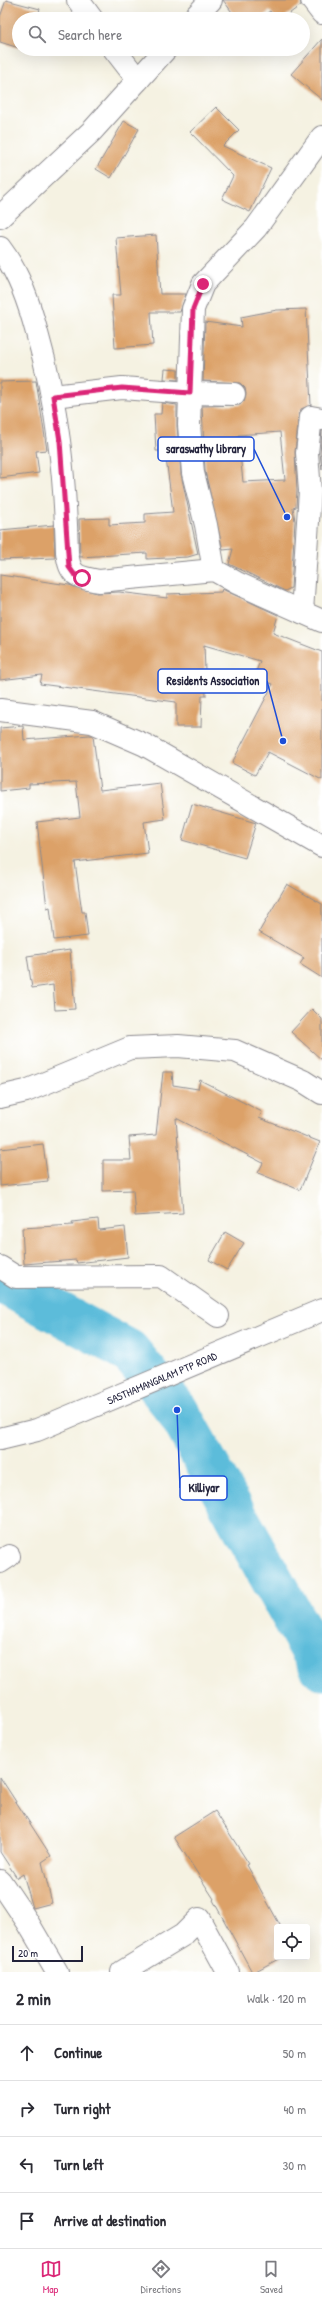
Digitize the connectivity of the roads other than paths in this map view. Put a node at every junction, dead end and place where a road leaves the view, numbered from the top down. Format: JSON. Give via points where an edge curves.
{"nodes":[{"id":1,"x":78,"y":0,"type":"edge"},
{"id":2,"x":211,"y":0,"type":"edge"},
{"id":3,"x":312,"y":0,"type":"edge"},
{"id":4,"x":87,"y":12,"type":"edge"},
{"id":5,"x":200,"y":12,"type":"edge"},
{"id":6,"x":322,"y":13,"type":"edge"},
{"id":7,"x":119,"y":56,"type":"edge"},
{"id":8,"x":160,"y":56,"type":"edge"},
{"id":9,"x":138,"y":80,"type":"junction"},
{"id":10,"x":322,"y":136,"type":"edge"},
{"id":11,"x":0,"y":217,"type":"edge"},
{"id":12,"x":0,"y":248,"type":"edge"},
{"id":13,"x":190,"y":393,"type":"junction"},
{"id":14,"x":234,"y":394,"type":"dead end"},
{"id":15,"x":53,"y":396,"type":"junction"},
{"id":16,"x":322,"y":419,"type":"edge"},
{"id":17,"x":214,"y":570,"type":"junction"},
{"id":18,"x":302,"y":612,"type":"junction"},
{"id":19,"x":322,"y":621,"type":"edge"},
{"id":20,"x":0,"y":710,"type":"edge"},
{"id":21,"x":322,"y":846,"type":"edge"},
{"id":22,"x":322,"y":1093,"type":"edge"},
{"id":23,"x":0,"y":1097,"type":"edge"},
{"id":24,"x":0,"y":1267,"type":"edge"},
{"id":25,"x":322,"y":1310,"type":"edge"},
{"id":26,"x":218,"y":1316,"type":"dead end"},
{"id":27,"x":0,"y":1439,"type":"edge"},
{"id":28,"x":0,"y":1881,"type":"edge"},
{"id":29,"x":57,"y":1972,"type":"edge"},
{"id":30,"x":122,"y":1972,"type":"edge"},
{"id":31,"x":228,"y":1972,"type":"edge"}],
"edges":[{"from":1,"to":4,"type":"street"},
{"from":2,"to":5,"type":"street"},
{"from":3,"to":6,"type":"street"},
{"from":7,"to":9,"type":"street"},
{"from":8,"to":9,"type":"street"},
{"from":9,"to":11,"type":"street","via":[[92,131]]},
{"from":10,"to":13,"type":"street","via":[[256,228],[203,284],[193,309]]},
{"from":12,"to":15,"type":"street","via":[[13,265],[30,308]]},
{"from":13,"to":14,"type":"street"},
{"from":13,"to":15,"type":"street","via":[[122,388]]},
{"from":13,"to":17,"type":"street","via":[[189,425],[193,473]]},
{"from":15,"to":17,"type":"street","via":[[60,441],[67,552],[69,567],[74,574],[99,581]]},
{"from":16,"to":18,"type":"street","via":[[310,417],[307,453],[310,492]]},
{"from":17,"to":18,"type":"street","via":[[237,584]]},
{"from":18,"to":19,"type":"street"},
{"from":20,"to":21,"type":"street","via":[[92,722],[145,745]]},
{"from":22,"to":23,"type":"street","via":[[303,1081],[235,1051],[178,1046],[130,1048],[26,1091]]},
{"from":24,"to":26,"type":"street","via":[[16,1277],[161,1276]]},
{"from":25,"to":27,"type":"street","name":"SASTHAMANGALAM PTP ROAD","via":[[37,1430]]},
{"from":28,"to":29,"type":"street"},
{"from":30,"to":31,"type":"street","via":[[183,1935],[199,1919]]}]}
